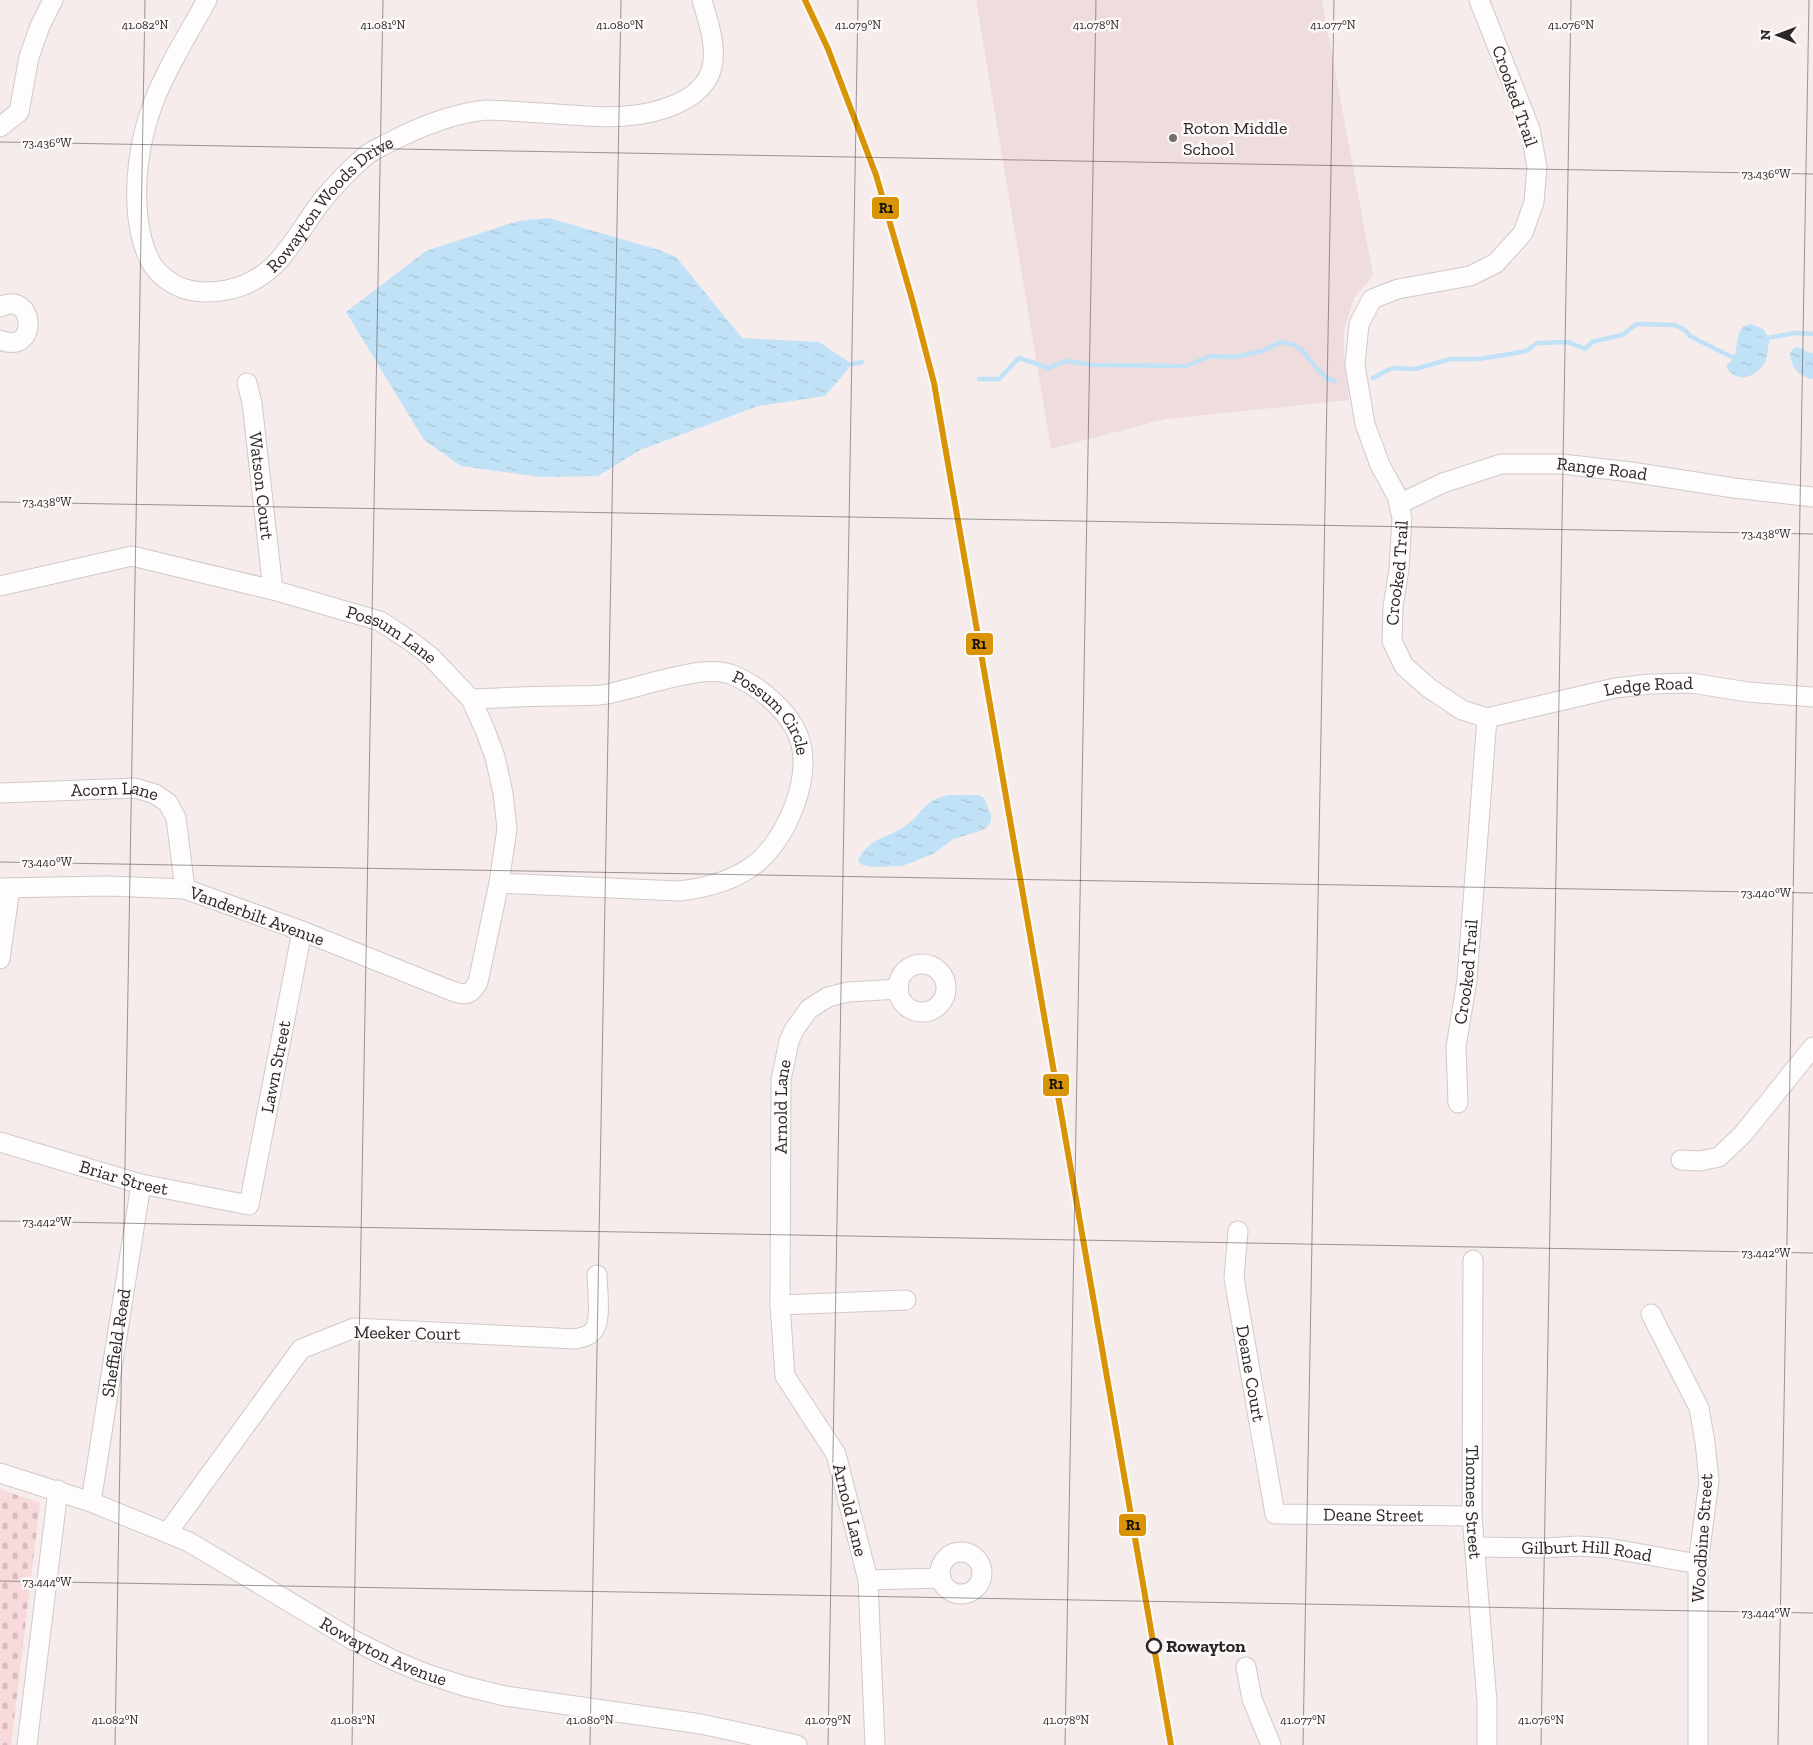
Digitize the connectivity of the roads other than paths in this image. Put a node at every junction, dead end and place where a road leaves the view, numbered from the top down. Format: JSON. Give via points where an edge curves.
{"nodes":[{"id":1,"x":54,"y":0,"type":"edge"},
{"id":2,"x":207,"y":0,"type":"edge"},
{"id":3,"x":702,"y":0,"type":"edge"},
{"id":4,"x":1479,"y":0,"type":"edge"},
{"id":5,"x":0,"y":127,"type":"edge"},
{"id":6,"x":0,"y":306,"type":"edge"},
{"id":7,"x":0,"y":340,"type":"edge"},
{"id":8,"x":247,"y":383,"type":"dead end"},
{"id":9,"x":1813,"y":497,"type":"edge"},
{"id":10,"x":1399,"y":504,"type":"junction"},
{"id":11,"x":0,"y":586,"type":"edge"},
{"id":12,"x":273,"y":590,"type":"junction"},
{"id":13,"x":1813,"y":697,"type":"edge"},
{"id":14,"x":472,"y":699,"type":"junction"},
{"id":15,"x":1487,"y":718,"type":"junction"},
{"id":16,"x":0,"y":793,"type":"edge"},
{"id":17,"x":499,"y":883,"type":"junction"},
{"id":18,"x":5,"y":888,"type":"edge"},
{"id":19,"x":185,"y":889,"type":"junction"},
{"id":20,"x":302,"y":931,"type":"junction"},
{"id":21,"x":0,"y":959,"type":"edge"},
{"id":22,"x":899,"y":989,"type":"dead end"},
{"id":23,"x":473,"y":991,"type":"joint"},
{"id":24,"x":1813,"y":1048,"type":"edge"},
{"id":25,"x":1458,"y":1103,"type":"dead end"},
{"id":26,"x":0,"y":1142,"type":"edge"},
{"id":27,"x":1681,"y":1160,"type":"dead end"},
{"id":28,"x":140,"y":1184,"type":"junction"},
{"id":29,"x":249,"y":1204,"type":"joint"},
{"id":30,"x":1238,"y":1231,"type":"dead end"},
{"id":31,"x":1473,"y":1260,"type":"dead end"},
{"id":32,"x":597,"y":1275,"type":"dead end"},
{"id":33,"x":906,"y":1300,"type":"dead end"},
{"id":34,"x":780,"y":1305,"type":"junction"},
{"id":35,"x":1651,"y":1314,"type":"dead end"},
{"id":36,"x":0,"y":1473,"type":"edge"},
{"id":37,"x":58,"y":1490,"type":"junction"},
{"id":38,"x":91,"y":1502,"type":"junction"},
{"id":39,"x":1275,"y":1514,"type":"joint"},
{"id":40,"x":1472,"y":1516,"type":"junction"},
{"id":41,"x":168,"y":1532,"type":"junction"},
{"id":42,"x":1475,"y":1547,"type":"junction"},
{"id":43,"x":1698,"y":1564,"type":"junction"},
{"id":44,"x":942,"y":1578,"type":"dead end"},
{"id":45,"x":868,"y":1580,"type":"junction"},
{"id":46,"x":1246,"y":1667,"type":"dead end"},
{"id":47,"x":27,"y":1745,"type":"edge"},
{"id":48,"x":797,"y":1745,"type":"edge"},
{"id":49,"x":874,"y":1745,"type":"edge"},
{"id":50,"x":1271,"y":1745,"type":"edge"},
{"id":51,"x":1486,"y":1745,"type":"edge"},
{"id":52,"x":1698,"y":1745,"type":"edge"}],
"edges":[{"from":1,"to":5,"type":"street","via":[[29,57],[18,112]]},
{"from":2,"to":3,"type":"street","name":"Rowayton Woods Drive","via":[[154,101],[137,176],[136,199],[140,231],[153,268],[172,284],[204,292],[233,289],[266,274],[287,252],[347,173],[369,153],[405,134],[470,112],[626,116],[682,102],[702,87],[712,67],[713,45]]},
{"from":4,"to":10,"type":"street","name":"Crooked Trail","via":[[1530,129],[1537,167],[1534,202],[1523,233],[1496,263],[1470,276],[1398,288],[1372,299],[1359,324],[1355,365],[1365,424]]},
{"from":6,"to":7,"type":"street","via":[[10,304],[22,308],[29,319],[29,326],[18,341]]},
{"from":8,"to":12,"type":"street","name":"Watson Court"},
{"from":9,"to":10,"type":"street","name":"Range Road","via":[[1562,464],[1501,464],[1443,483]]},
{"from":10,"to":15,"type":"street","name":"Crooked Trail","via":[[1402,518],[1392,642],[1404,666],[1429,688],[1462,710]]},
{"from":11,"to":12,"type":"street","name":"Possum Lane","via":[[132,556]]},
{"from":12,"to":14,"type":"street","name":"Possum Lane","via":[[380,622],[431,657]]},
{"from":13,"to":15,"type":"street","name":"Ledge Road","via":[[1691,683],[1650,684],[1615,688]]},
{"from":14,"to":17,"type":"street","name":"Possum Lane","via":[[495,757],[503,793],[507,829]]},
{"from":14,"to":17,"type":"street","name":"Possum Circle","via":[[607,694],[690,673],[729,674],[768,696],[793,724],[801,744],[802,770],[787,823],[759,861],[726,880],[702,889],[679,891]]},
{"from":15,"to":25,"type":"street","name":"Crooked Trail","via":[[1467,980],[1456,1047]]},
{"from":16,"to":19,"type":"street","name":"Acorn Lane","via":[[135,788],[155,794],[168,803],[176,818]]},
{"from":17,"to":23,"type":"street","name":"Possum Lane","via":[[478,982]]},
{"from":18,"to":19,"type":"street","name":"Vanderbilt Avenue","via":[[107,886]]},
{"from":18,"to":21,"type":"street"},
{"from":19,"to":20,"type":"street","name":"Vanderbilt Avenue"},
{"from":20,"to":23,"type":"street","name":"Vanderbilt Avenue","via":[[461,994]]},
{"from":20,"to":29,"type":"street","name":"Lawn Street"},
{"from":22,"to":34,"type":"street","name":"Arnold Lane","via":[[828,996],[809,1009],[789,1041],[781,1080]]},
{"from":24,"to":27,"type":"street","via":[[1743,1134],[1719,1157]]},
{"from":26,"to":28,"type":"street","name":"Briar Street"},
{"from":28,"to":29,"type":"street","name":"Briar Street"},
{"from":28,"to":38,"type":"street","name":"Sheffield Road"},
{"from":30,"to":39,"type":"street","name":"Deane Court","via":[[1234,1278]]},
{"from":31,"to":40,"type":"street","name":"Thomes Street"},
{"from":32,"to":41,"type":"street","name":"Meeker Court","via":[[596,1329],[590,1335],[576,1339],[354,1328],[301,1349]]},
{"from":33,"to":34,"type":"street"},
{"from":34,"to":45,"type":"street","name":"Arnold Lane","via":[[785,1376],[836,1454]]},
{"from":35,"to":43,"type":"street","name":"Woodbine Street","via":[[1699,1408],[1709,1481]]},
{"from":36,"to":37,"type":"street","name":"Rowayton Avenue"},
{"from":37,"to":38,"type":"street","name":"Rowayton Avenue"},
{"from":37,"to":47,"type":"street"},
{"from":38,"to":41,"type":"street","name":"Rowayton Avenue"},
{"from":39,"to":40,"type":"street","name":"Deane Street"},
{"from":40,"to":42,"type":"street","name":"Thomes Street"},
{"from":41,"to":48,"type":"street","name":"Rowayton Avenue","via":[[353,1640],[424,1673],[505,1696],[700,1724]]},
{"from":42,"to":43,"type":"street","name":"Gilburt Hill Road","via":[[1608,1548]]},
{"from":42,"to":51,"type":"street","name":"Thomes Street","via":[[1487,1702]]},
{"from":43,"to":52,"type":"street","name":"Woodbine Street"},
{"from":44,"to":45,"type":"street","name":"Arnold Lane"},
{"from":45,"to":49,"type":"street","name":"Arnold Lane"},
{"from":46,"to":50,"type":"street","via":[[1252,1699]]}]}
